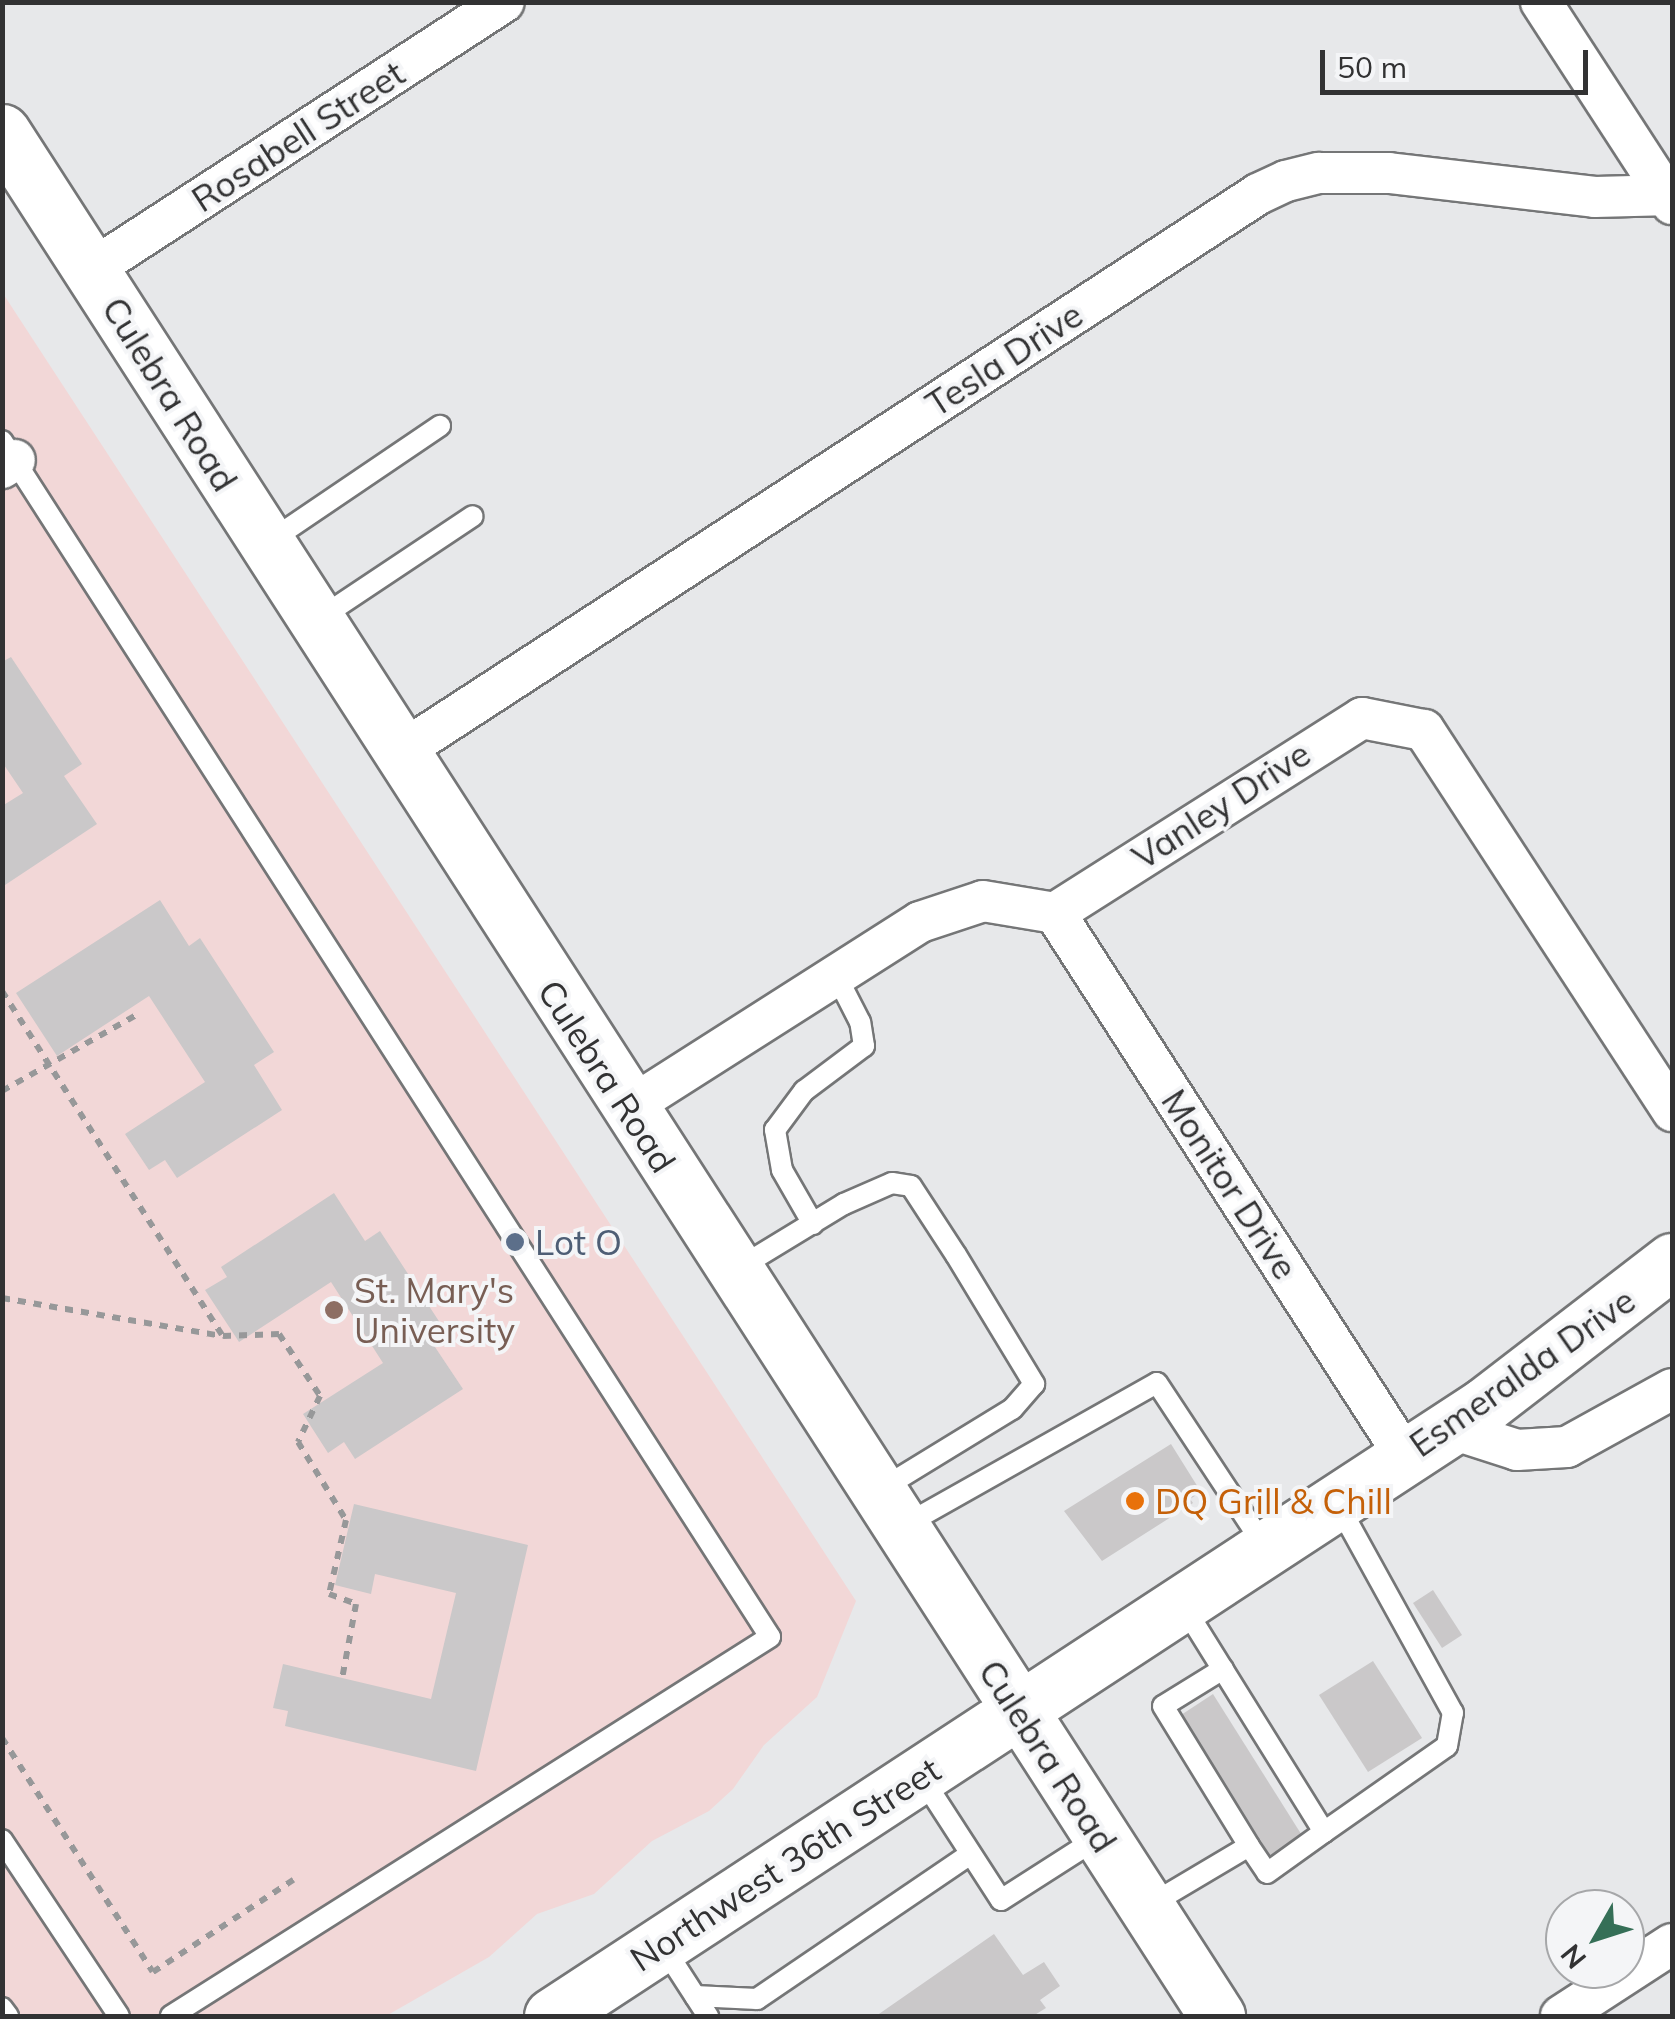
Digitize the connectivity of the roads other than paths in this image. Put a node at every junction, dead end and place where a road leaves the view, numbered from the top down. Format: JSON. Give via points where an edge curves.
{"nodes":[{"id":1,"x":504,"y":2,"type":"edge"},
{"id":2,"x":1541,"y":2,"type":"edge"},
{"id":3,"x":2,"y":132,"type":"edge"},
{"id":4,"x":1671,"y":199,"type":"edge"},
{"id":5,"x":91,"y":270,"type":"junction"},
{"id":6,"x":440,"y":426,"type":"dead end"},
{"id":7,"x":7,"y":456,"type":"edge"},
{"id":8,"x":473,"y":516,"type":"dead end"},
{"id":9,"x":266,"y":544,"type":"junction"},
{"id":10,"x":315,"y":622,"type":"junction"},
{"id":11,"x":399,"y":753,"type":"junction"},
{"id":12,"x":1055,"y":913,"type":"junction"},
{"id":13,"x":836,"y":976,"type":"junction"},
{"id":14,"x":628,"y":1108,"type":"junction"},
{"id":15,"x":1672,"y":1111,"type":"edge"},
{"id":16,"x":813,"y":1224,"type":"junction"},
{"id":17,"x":1672,"y":1261,"type":"edge"},
{"id":18,"x":733,"y":1271,"type":"junction"},
{"id":19,"x":1672,"y":1388,"type":"edge"},
{"id":20,"x":1427,"y":1442,"type":"junction"},
{"id":21,"x":1335,"y":1501,"type":"junction"},
{"id":22,"x":888,"y":1510,"type":"junction"},
{"id":23,"x":1265,"y":1546,"type":"junction"},
{"id":24,"x":1180,"y":1601,"type":"junction"},
{"id":25,"x":1223,"y":1669,"type":"junction"},
{"id":26,"x":1018,"y":1711,"type":"junction"},
{"id":27,"x":921,"y":1776,"type":"junction"},
{"id":28,"x":1324,"y":1832,"type":"junction"},
{"id":29,"x":1100,"y":1836,"type":"junction"},
{"id":30,"x":2,"y":1840,"type":"edge"},
{"id":31,"x":1250,"y":1846,"type":"junction"},
{"id":32,"x":970,"y":1854,"type":"junction"},
{"id":33,"x":1146,"y":1907,"type":"junction"},
{"id":34,"x":661,"y":1944,"type":"junction"},
{"id":35,"x":1672,"y":1944,"type":"edge"},
{"id":36,"x":694,"y":1996,"type":"junction"},
{"id":37,"x":2,"y":2008,"type":"edge"},
{"id":38,"x":1205,"y":2008,"type":"edge"},
{"id":39,"x":8,"y":2016,"type":"edge"},
{"id":40,"x":119,"y":2016,"type":"edge"},
{"id":41,"x":171,"y":2016,"type":"edge"},
{"id":42,"x":552,"y":2016,"type":"edge"},
{"id":43,"x":708,"y":2016,"type":"edge"},
{"id":44,"x":1561,"y":2016,"type":"edge"}],
"edges":[{"from":1,"to":5,"type":"street","name":"Rosabell Street"},
{"from":2,"to":4,"type":"street"},
{"from":3,"to":5,"type":"main road","name":"Culebra Road"},
{"from":4,"to":11,"type":"street","name":"Tesla Drive","via":[[1595,197],[1389,172],[1318,173],[1286,181]]},
{"from":5,"to":9,"type":"main road","name":"Culebra Road"},
{"from":6,"to":9,"type":"lane"},
{"from":7,"to":41,"type":"lane","via":[[770,1638]]},
{"from":8,"to":10,"type":"lane"},
{"from":9,"to":10,"type":"main road","name":"Culebra Road"},
{"from":10,"to":11,"type":"main road","name":"Culebra Road"},
{"from":11,"to":14,"type":"main road","name":"Culebra Road"},
{"from":12,"to":13,"type":"street","via":[[982,901],[920,922]]},
{"from":12,"to":15,"type":"street","name":"Vanley Drive","via":[[1362,718],[1424,730]]},
{"from":12,"to":20,"type":"street","name":"Monitor Drive"},
{"from":13,"to":14,"type":"street"},
{"from":13,"to":16,"type":"lane","via":[[860,1022],[864,1046],[804,1091],[775,1130],[782,1170]]},
{"from":14,"to":18,"type":"main road","name":"Culebra Road"},
{"from":16,"to":18,"type":"lane"},
{"from":16,"to":22,"type":"lane","via":[[892,1182],[911,1186],[1034,1384]]},
{"from":17,"to":20,"type":"main road","name":"Esmeralda Drive"},
{"from":18,"to":22,"type":"main road","name":"Culebra Road"},
{"from":19,"to":20,"type":"street","via":[[1567,1446],[1517,1450]]},
{"from":20,"to":21,"type":"main road","name":"Esmeralda Drive"},
{"from":21,"to":23,"type":"main road","name":"Esmeralda Drive"},
{"from":21,"to":28,"type":"lane","via":[[1454,1712],[1446,1746]]},
{"from":22,"to":23,"type":"lane","via":[[1158,1383]]},
{"from":22,"to":26,"type":"main road","name":"Culebra Road"},
{"from":23,"to":24,"type":"main road","name":"Esmeralda Drive"},
{"from":24,"to":25,"type":"lane"},
{"from":24,"to":26,"type":"main road","name":"Esmeralda Drive"},
{"from":25,"to":28,"type":"lane"},
{"from":25,"to":31,"type":"lane","via":[[1163,1706]]},
{"from":26,"to":27,"type":"main road","name":"Northwest 36th Street"},
{"from":26,"to":29,"type":"main road","name":"Culebra Road"},
{"from":27,"to":32,"type":"lane"},
{"from":27,"to":34,"type":"main road","name":"Northwest 36th Street"},
{"from":28,"to":31,"type":"lane","via":[[1267,1873]]},
{"from":29,"to":32,"type":"lane","via":[[1002,1900]]},
{"from":29,"to":33,"type":"main road","name":"Culebra Road"},
{"from":30,"to":40,"type":"lane"},
{"from":31,"to":33,"type":"lane"},
{"from":32,"to":36,"type":"lane","via":[[757,1999]]},
{"from":33,"to":38,"type":"main road","name":"Culebra Road"},
{"from":34,"to":36,"type":"lane"},
{"from":34,"to":42,"type":"main road","name":"Northwest 36th Street"},
{"from":35,"to":44,"type":"street"},
{"from":36,"to":43,"type":"lane"},
{"from":37,"to":39,"type":"lane"}]}
